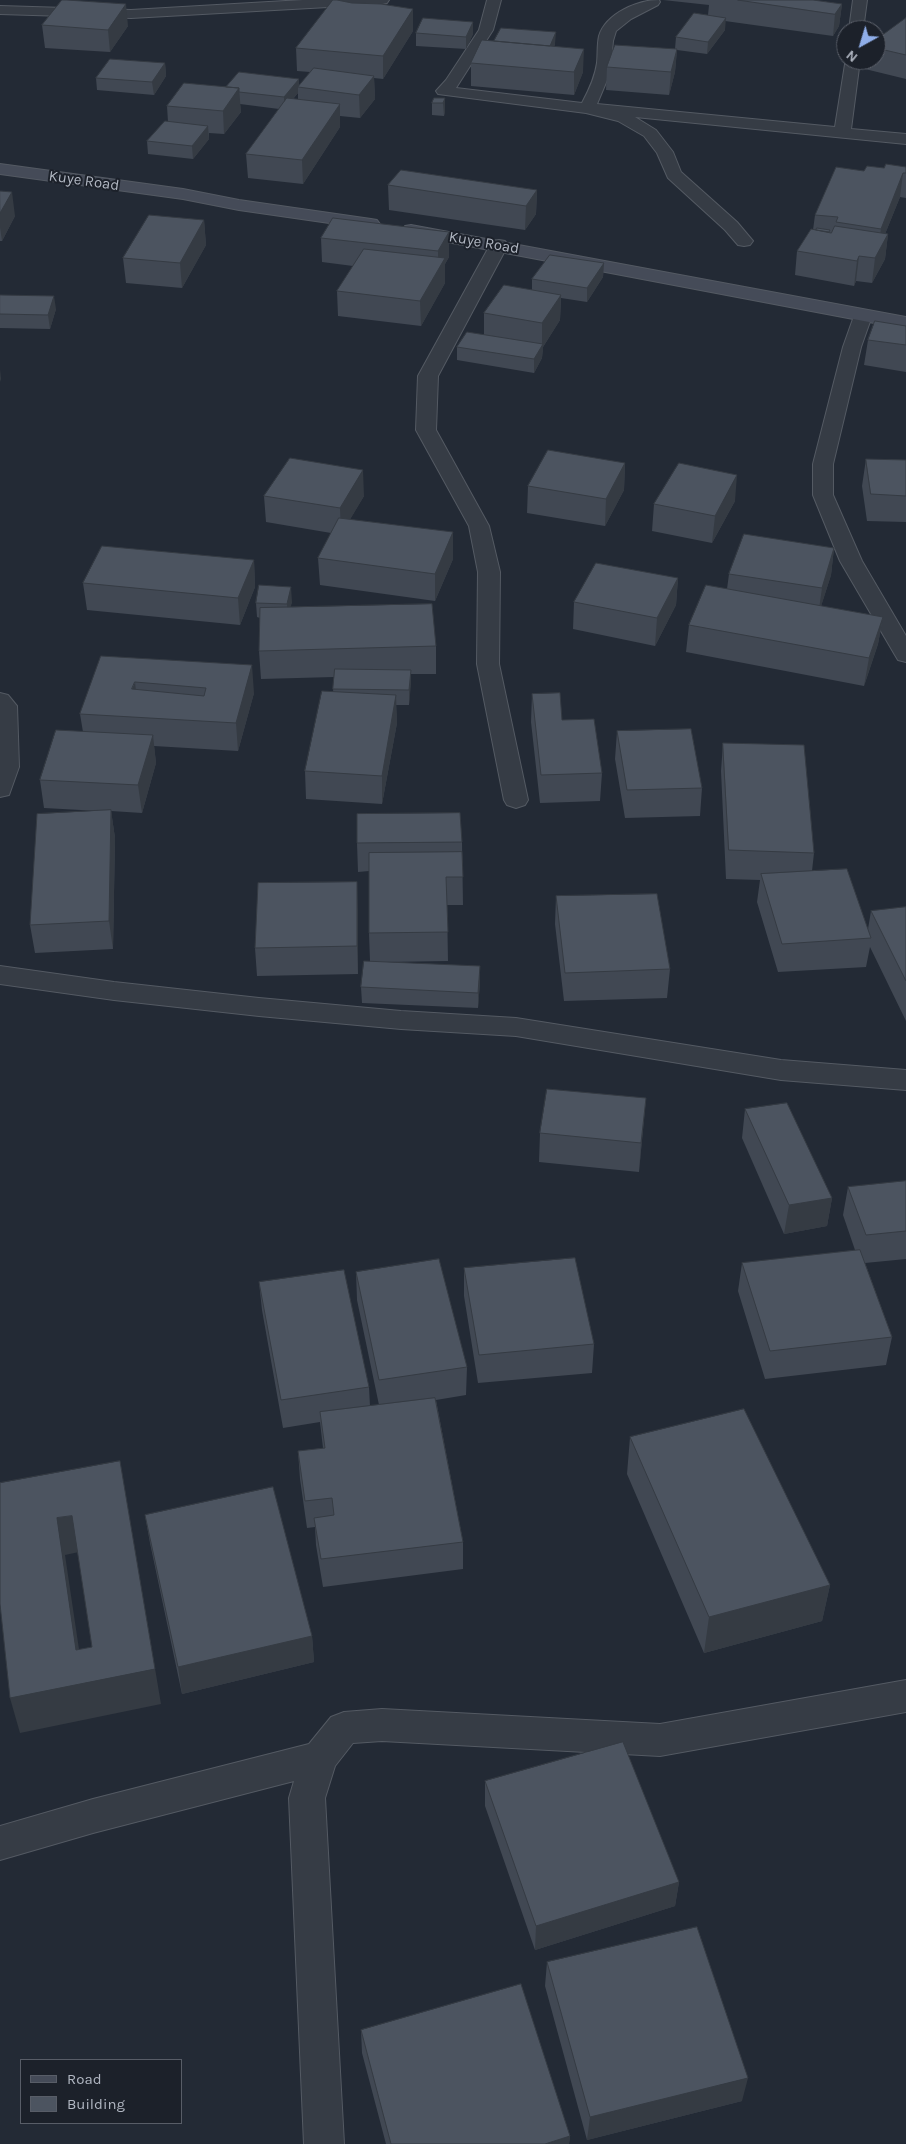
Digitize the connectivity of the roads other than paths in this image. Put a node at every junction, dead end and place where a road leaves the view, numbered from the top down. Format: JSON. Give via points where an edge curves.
{"nodes":[{"id":1,"x":139,"y":0,"type":"edge"},
{"id":2,"x":382,"y":0,"type":"edge"},
{"id":3,"x":494,"y":0,"type":"edge"},
{"id":4,"x":860,"y":0,"type":"edge"},
{"id":5,"x":653,"y":2,"type":"dead end"},
{"id":6,"x":0,"y":10,"type":"edge"},
{"id":7,"x":131,"y":14,"type":"junction"},
{"id":8,"x":857,"y":20,"type":"edge"},
{"id":9,"x":851,"y":70,"type":"edge"},
{"id":10,"x":587,"y":108,"type":"junction"},
{"id":11,"x":842,"y":132,"type":"junction"},
{"id":12,"x":906,"y":139,"type":"edge"},
{"id":13,"x":0,"y":169,"type":"edge"},
{"id":14,"x":744,"y":241,"type":"dead end"},
{"id":15,"x":499,"y":245,"type":"junction"},
{"id":16,"x":863,"y":316,"type":"junction"},
{"id":17,"x":906,"y":323,"type":"edge"},
{"id":18,"x":906,"y":655,"type":"edge"},
{"id":19,"x":0,"y":700,"type":"edge"},
{"id":20,"x":0,"y":790,"type":"edge"},
{"id":21,"x":516,"y":800,"type":"dead end"},
{"id":22,"x":0,"y":975,"type":"edge"},
{"id":23,"x":906,"y":1080,"type":"edge"},
{"id":24,"x":906,"y":1696,"type":"edge"},
{"id":25,"x":320,"y":1758,"type":"junction"},
{"id":26,"x":0,"y":1843,"type":"edge"},
{"id":27,"x":324,"y":2144,"type":"edge"}],
"edges":[{"from":1,"to":7,"type":"street"},
{"from":2,"to":7,"type":"street"},
{"from":3,"to":10,"type":"street","via":[[486,30],[444,91]]},
{"from":4,"to":8,"type":"street"},
{"from":5,"to":10,"type":"street","via":[[619,19],[611,28],[605,41],[605,66],[600,84]]},
{"from":6,"to":7,"type":"street"},
{"from":9,"to":11,"type":"street"},
{"from":10,"to":11,"type":"street"},
{"from":10,"to":14,"type":"street","via":[[624,118],[650,133],[665,152],[674,174]]},
{"from":11,"to":12,"type":"street"},
{"from":13,"to":15,"type":"street","name":"Kuye Road","via":[[183,194],[239,206]]},
{"from":15,"to":16,"type":"street","name":"Kuye Road"},
{"from":15,"to":21,"type":"street","via":[[428,376],[426,430],[479,526],[489,572],[488,664]]},
{"from":16,"to":17,"type":"street","name":"Kuye Road"},
{"from":16,"to":18,"type":"street","via":[[826,446],[822,464],[823,495],[851,561]]},
{"from":19,"to":20,"type":"street","via":[[5,706],[7,767]]},
{"from":22,"to":23,"type":"street","via":[[258,1007],[516,1027],[781,1070]]},
{"from":24,"to":25,"type":"street","via":[[660,1740],[382,1725],[344,1728]]},
{"from":25,"to":26,"type":"street"},
{"from":25,"to":27,"type":"street","via":[[307,1798]]}]}
